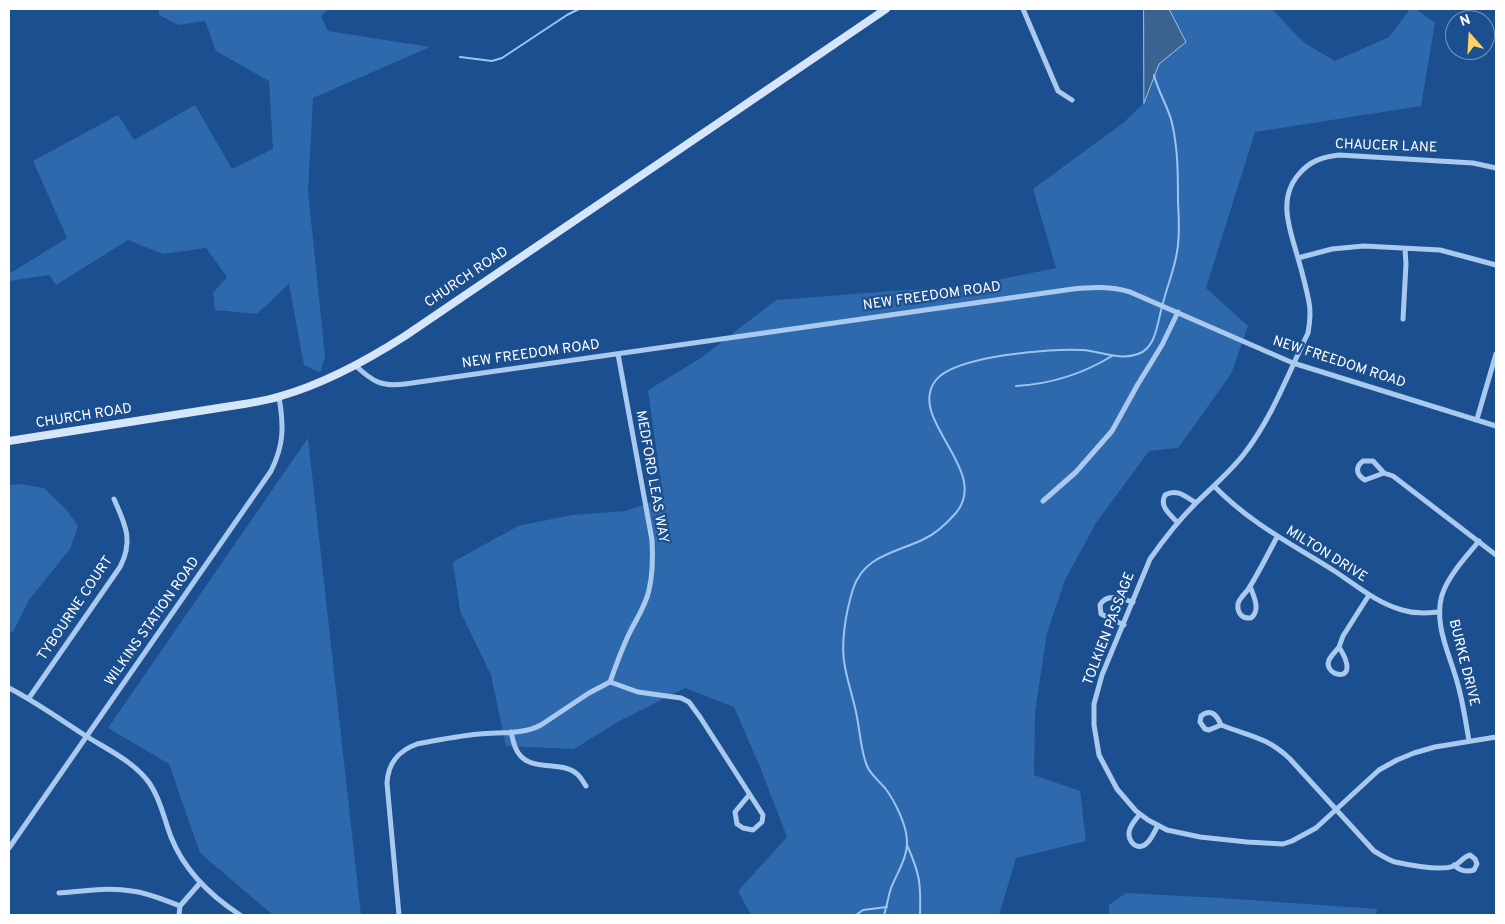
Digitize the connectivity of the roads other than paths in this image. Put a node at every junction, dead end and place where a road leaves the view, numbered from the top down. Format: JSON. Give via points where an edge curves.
{"nodes":[{"id":1,"x":886,"y":9,"type":"edge"},
{"id":2,"x":1023,"y":9,"type":"edge"},
{"id":3,"x":1072,"y":100,"type":"dead end"},
{"id":4,"x":1496,"y":168,"type":"edge"},
{"id":5,"x":1405,"y":249,"type":"junction"},
{"id":6,"x":1298,"y":258,"type":"junction"},
{"id":7,"x":1496,"y":264,"type":"edge"},
{"id":8,"x":1178,"y":312,"type":"junction"},
{"id":9,"x":1403,"y":319,"type":"dead end"},
{"id":10,"x":618,"y":354,"type":"junction"},
{"id":11,"x":1496,"y":354,"type":"edge"},
{"id":12,"x":1294,"y":363,"type":"junction"},
{"id":13,"x":356,"y":366,"type":"junction"},
{"id":14,"x":279,"y":397,"type":"junction"},
{"id":15,"x":1477,"y":419,"type":"junction"},
{"id":16,"x":1496,"y":426,"type":"edge"},
{"id":17,"x":9,"y":441,"type":"edge"},
{"id":18,"x":1384,"y":473,"type":"junction"},
{"id":19,"x":1214,"y":486,"type":"junction"},
{"id":20,"x":114,"y":499,"type":"dead end"},
{"id":21,"x":1043,"y":501,"type":"dead end"},
{"id":22,"x":1196,"y":503,"type":"junction"},
{"id":23,"x":1178,"y":523,"type":"junction"},
{"id":24,"x":1278,"y":537,"type":"junction"},
{"id":25,"x":1478,"y":541,"type":"junction"},
{"id":26,"x":1496,"y":555,"type":"edge"},
{"id":27,"x":1250,"y":586,"type":"junction"},
{"id":28,"x":1369,"y":595,"type":"junction"},
{"id":29,"x":1133,"y":602,"type":"junction"},
{"id":30,"x":1440,"y":612,"type":"junction"},
{"id":31,"x":1124,"y":625,"type":"junction"},
{"id":32,"x":1339,"y":647,"type":"junction"},
{"id":33,"x":610,"y":682,"type":"junction"},
{"id":34,"x":9,"y":688,"type":"edge"},
{"id":35,"x":29,"y":698,"type":"junction"},
{"id":36,"x":1221,"y":725,"type":"dead end"},
{"id":37,"x":511,"y":732,"type":"junction"},
{"id":38,"x":86,"y":736,"type":"junction"},
{"id":39,"x":1496,"y":737,"type":"edge"},
{"id":40,"x":1469,"y":742,"type":"junction"},
{"id":41,"x":586,"y":786,"type":"dead end"},
{"id":42,"x":749,"y":795,"type":"junction"},
{"id":43,"x":1335,"y":809,"type":"junction"},
{"id":44,"x":1140,"y":814,"type":"junction"},
{"id":45,"x":1158,"y":825,"type":"junction"},
{"id":46,"x":9,"y":848,"type":"edge"},
{"id":47,"x":1454,"y":865,"type":"dead end"},
{"id":48,"x":200,"y":883,"type":"junction"},
{"id":49,"x":58,"y":893,"type":"dead end"},
{"id":50,"x":180,"y":906,"type":"junction"},
{"id":51,"x":179,"y":915,"type":"edge"},
{"id":52,"x":240,"y":915,"type":"edge"},
{"id":53,"x":399,"y":915,"type":"edge"}],
"edges":[{"from":1,"to":13,"type":"main road","name":"CHURCH ROAD"},
{"from":2,"to":3,"type":"street","via":[[1058,91]]},
{"from":4,"to":6,"type":"street","name":"CHAUCER LANE","via":[[1473,163],[1353,156],[1331,156],[1315,161],[1297,176],[1287,197],[1287,219]]},
{"from":5,"to":6,"type":"street","via":[[1348,246]]},
{"from":5,"to":7,"type":"street","via":[[1440,250]]},
{"from":5,"to":9,"type":"street"},
{"from":6,"to":12,"type":"street","name":"CHAUCER LANE","via":[[1310,319],[1308,333]]},
{"from":8,"to":10,"type":"street","name":"NEW FREEDOM ROAD","via":[[1148,299],[1102,286]]},
{"from":8,"to":12,"type":"street","name":"NEW FREEDOM ROAD"},
{"from":8,"to":21,"type":"street","via":[[1112,431],[1076,472]]},
{"from":10,"to":13,"type":"street","name":"NEW FREEDOM ROAD","via":[[395,385],[379,384]]},
{"from":10,"to":33,"type":"street","name":"MEDFORD LEAS WAY","via":[[653,558],[649,591]]},
{"from":11,"to":15,"type":"street"},
{"from":12,"to":15,"type":"street","name":"NEW FREEDOM ROAD"},
{"from":12,"to":19,"type":"street","name":"TOLKIEN PASSAGE","via":[[1260,433]]},
{"from":13,"to":14,"type":"main road","name":"CHURCH ROAD"},
{"from":14,"to":17,"type":"main road","name":"CHURCH ROAD"},
{"from":14,"to":38,"type":"street","name":"WILKINS STATION ROAD","via":[[283,418],[282,442],[271,472]]},
{"from":15,"to":16,"type":"street","name":"NEW FREEDOM ROAD"},
{"from":18,"to":18,"type":"street","via":[[1373,461],[1358,464],[1360,478],[1365,480]]},
{"from":18,"to":25,"type":"street","via":[[1393,476]]},
{"from":19,"to":22,"type":"street","name":"TOLKIEN PASSAGE"},
{"from":19,"to":24,"type":"street","name":"MILTON DRIVE","via":[[1233,506]]},
{"from":20,"to":35,"type":"street","name":"TYBOURNE COURT","via":[[126,531],[125,555]]},
{"from":22,"to":23,"type":"street","name":"TOLKIEN PASSAGE"},
{"from":22,"to":23,"type":"street","via":[[1180,492],[1166,495],[1163,506]]},
{"from":23,"to":29,"type":"street","name":"TOLKIEN PASSAGE","via":[[1150,559]]},
{"from":24,"to":27,"type":"street"},
{"from":24,"to":28,"type":"street","name":"MILTON DRIVE"},
{"from":25,"to":26,"type":"street"},
{"from":25,"to":30,"type":"street","name":"BURKE DRIVE","via":[[1445,588]]},
{"from":27,"to":27,"type":"street","via":[[1238,605],[1240,615],[1246,619],[1251,618],[1257,606]]},
{"from":28,"to":30,"type":"street","name":"MILTON DRIVE","via":[[1402,610]]},
{"from":28,"to":32,"type":"street"},
{"from":29,"to":31,"type":"street","name":"TOLKIEN PASSAGE"},
{"from":29,"to":31,"type":"street","via":[[1110,597],[1100,605],[1101,614]]},
{"from":30,"to":40,"type":"street","name":"BURKE DRIVE","via":[[1441,628],[1459,687]]},
{"from":31,"to":44,"type":"street","name":"TOLKIEN PASSAGE","via":[[1099,685],[1094,704],[1094,724],[1099,755],[1107,772]]},
{"from":32,"to":32,"type":"street","via":[[1348,666],[1343,674],[1337,675],[1328,667],[1328,661]]},
{"from":33,"to":37,"type":"street","via":[[534,729]]},
{"from":33,"to":42,"type":"street","via":[[638,692],[685,700],[700,717]]},
{"from":34,"to":35,"type":"street"},
{"from":35,"to":38,"type":"street"},
{"from":36,"to":43,"type":"street","via":[[1265,740],[1278,748]]},
{"from":37,"to":41,"type":"street","via":[[521,757],[532,763],[571,770]]},
{"from":37,"to":53,"type":"street","via":[[417,744],[402,751],[392,761],[387,783]]},
{"from":38,"to":46,"type":"street","name":"WILKINS STATION ROAD"},
{"from":38,"to":48,"type":"street","via":[[145,776],[159,800],[174,844]]},
{"from":39,"to":40,"type":"street","name":"TOLKIEN PASSAGE"},
{"from":40,"to":43,"type":"street","name":"TOLKIEN PASSAGE","via":[[1425,750],[1397,760],[1380,770]]},
{"from":42,"to":42,"type":"street","via":[[763,815],[762,822],[753,830],[737,824],[735,812]]},
{"from":43,"to":45,"type":"street","name":"TOLKIEN PASSAGE","via":[[1328,819],[1308,834],[1283,844],[1214,839],[1167,830]]},
{"from":43,"to":47,"type":"street","via":[[1383,857],[1422,866]]},
{"from":44,"to":45,"type":"street","name":"TOLKIEN PASSAGE"},
{"from":44,"to":45,"type":"street","via":[[1129,832],[1130,840],[1136,846],[1148,843]]},
{"from":48,"to":50,"type":"street"},
{"from":48,"to":52,"type":"street"},
{"from":49,"to":50,"type":"street","via":[[132,891]]},
{"from":50,"to":51,"type":"street"}]}
